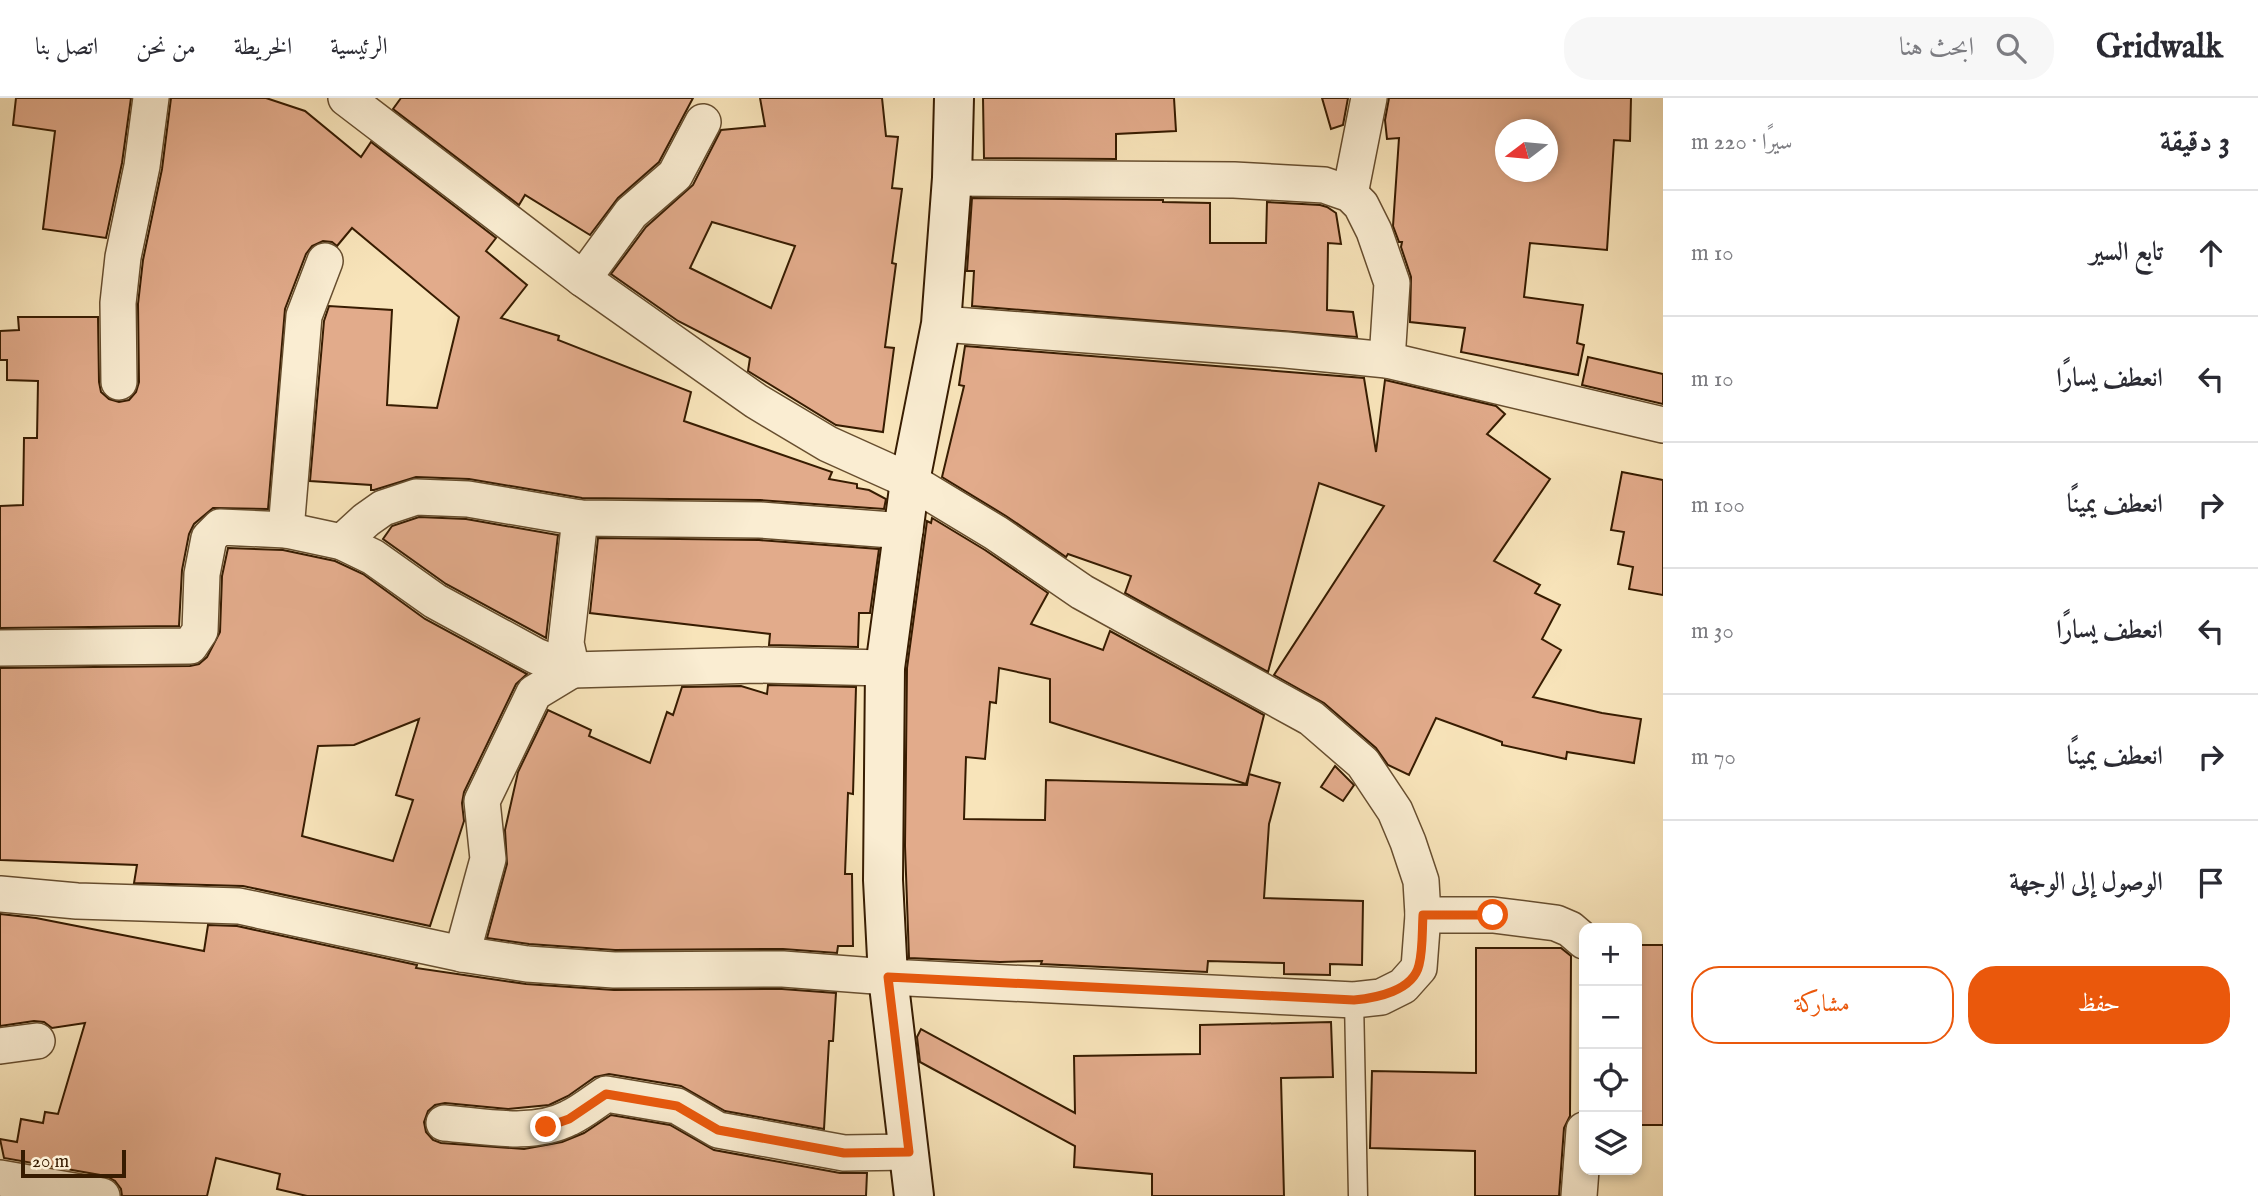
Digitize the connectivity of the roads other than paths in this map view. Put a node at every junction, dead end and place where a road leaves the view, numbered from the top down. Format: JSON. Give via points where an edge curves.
{"nodes":[{"id":1,"x":151,"y":98,"type":"edge"},
{"id":2,"x":346,"y":98,"type":"edge"},
{"id":3,"x":954,"y":98,"type":"edge"},
{"id":4,"x":1368,"y":98,"type":"edge"},
{"id":5,"x":703,"y":122,"type":"dead end"},
{"id":6,"x":952,"y":178,"type":"junction"},
{"id":7,"x":1350,"y":194,"type":"junction"},
{"id":8,"x":325,"y":261,"type":"dead end"},
{"id":9,"x":583,"y":279,"type":"junction"},
{"id":10,"x":941,"y":324,"type":"junction"},
{"id":11,"x":1387,"y":360,"type":"junction"},
{"id":12,"x":119,"y":382,"type":"dead end"},
{"id":13,"x":1663,"y":425,"type":"edge"},
{"id":14,"x":910,"y":481,"type":"junction"},
{"id":15,"x":580,"y":518,"type":"junction"},
{"id":16,"x":286,"y":530,"type":"junction"},
{"id":17,"x":905,"y":531,"type":"junction"},
{"id":18,"x":342,"y":542,"type":"junction"},
{"id":19,"x":0,"y":648,"type":"edge"},
{"id":20,"x":885,"y":668,"type":"junction"},
{"id":21,"x":572,"y":670,"type":"junction"},
{"id":22,"x":0,"y":894,"type":"edge"},
{"id":23,"x":1423,"y":915,"type":"junction"},
{"id":24,"x":1579,"y":937,"type":"edge"},
{"id":25,"x":462,"y":954,"type":"junction"},
{"id":26,"x":888,"y":977,"type":"junction"},
{"id":27,"x":1354,"y":1000,"type":"junction"},
{"id":28,"x":37,"y":1041,"type":"dead end"},
{"id":29,"x":0,"y":1046,"type":"edge"},
{"id":30,"x":444,"y":1123,"type":"dead end"},
{"id":31,"x":909,"y":1152,"type":"junction"},
{"id":32,"x":1581,"y":1175,"type":"edge"},
{"id":33,"x":0,"y":1178,"type":"edge"},
{"id":34,"x":102,"y":1196,"type":"edge"},
{"id":35,"x":914,"y":1196,"type":"edge"},
{"id":36,"x":1358,"y":1196,"type":"edge"},
{"id":37,"x":1579,"y":1196,"type":"edge"}],
"edges":[{"from":1,"to":12,"type":"street","via":[[123,257],[118,303]]},
{"from":2,"to":9,"type":"street"},
{"from":3,"to":6,"type":"street"},
{"from":4,"to":7,"type":"street"},
{"from":5,"to":9,"type":"street","via":[[675,175],[631,213]]},
{"from":6,"to":7,"type":"street","via":[[1234,180],[1324,186]]},
{"from":6,"to":10,"type":"street"},
{"from":7,"to":11,"type":"street","via":[[1374,231],[1392,283]]},
{"from":8,"to":16,"type":"street","via":[[304,316]]},
{"from":9,"to":14,"type":"street","via":[[756,401],[828,444]]},
{"from":10,"to":11,"type":"street"},
{"from":10,"to":14,"type":"street"},
{"from":11,"to":13,"type":"street"},
{"from":14,"to":17,"type":"street"},
{"from":14,"to":23,"type":"street","via":[[1082,592],[1311,718],[1363,763],[1395,811],[1421,881]]},
{"from":15,"to":17,"type":"street","via":[[760,520]]},
{"from":15,"to":18,"type":"street","via":[[468,499],[416,497],[383,508]]},
{"from":15,"to":21,"type":"street","via":[[566,643]]},
{"from":16,"to":18,"type":"street"},
{"from":16,"to":19,"type":"street","via":[[220,527],[209,538],[200,631],[190,646]]},
{"from":17,"to":20,"type":"street"},
{"from":18,"to":21,"type":"street","via":[[373,557],[446,608]]},
{"from":20,"to":21,"type":"street","via":[[758,664]]},
{"from":20,"to":26,"type":"street","via":[[883,880]]},
{"from":21,"to":25,"type":"street","via":[[534,693],[482,801],[488,859]]},
{"from":22,"to":25,"type":"street","via":[[239,906]]},
{"from":23,"to":24,"type":"street","via":[[1493,915],[1556,923]]},
{"from":23,"to":27,"type":"street","via":[[1419,968],[1403,986],[1381,997]]},
{"from":25,"to":26,"type":"street","via":[[614,970],[783,969]]},
{"from":26,"to":27,"type":"street"},
{"from":26,"to":31,"type":"street"},
{"from":27,"to":36,"type":"lane"},
{"from":28,"to":29,"type":"street"},
{"from":30,"to":31,"type":"street","via":[[546,1127],[569,1119],[606,1094],[677,1106],[718,1130],[844,1153]]},
{"from":31,"to":35,"type":"street"},
{"from":32,"to":37,"type":"street"},
{"from":33,"to":34,"type":"street"}]}
